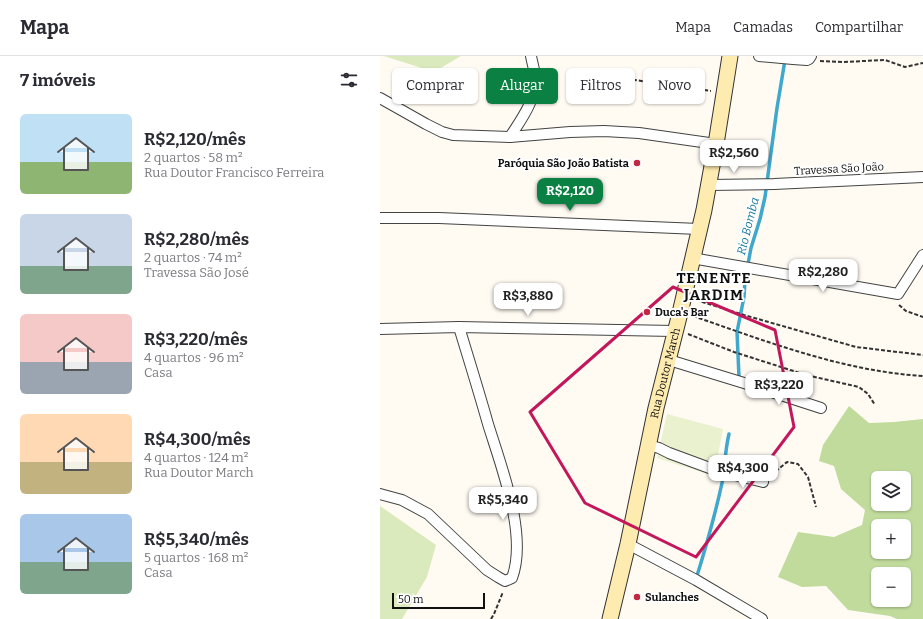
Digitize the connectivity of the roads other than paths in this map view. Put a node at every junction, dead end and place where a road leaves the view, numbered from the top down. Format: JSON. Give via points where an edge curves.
{"nodes":[{"id":1,"x":531,"y":56,"type":"edge"},
{"id":2,"x":730,"y":56,"type":"edge"},
{"id":3,"x":759,"y":56,"type":"edge"},
{"id":4,"x":809,"y":58,"type":"edge"},
{"id":5,"x":380,"y":98,"type":"edge"},
{"id":6,"x":510,"y":137,"type":"junction"},
{"id":7,"x":716,"y":144,"type":"junction"},
{"id":8,"x":923,"y":177,"type":"edge"},
{"id":9,"x":709,"y":185,"type":"junction"},
{"id":10,"x":380,"y":218,"type":"edge"},
{"id":11,"x":699,"y":229,"type":"junction"},
{"id":12,"x":923,"y":255,"type":"edge"},
{"id":13,"x":692,"y":258,"type":"junction"},
{"id":14,"x":459,"y":328,"type":"junction"},
{"id":15,"x":380,"y":329,"type":"edge"},
{"id":16,"x":675,"y":331,"type":"junction"},
{"id":17,"x":669,"y":360,"type":"junction"},
{"id":18,"x":821,"y":408,"type":"dead end"},
{"id":19,"x":648,"y":445,"type":"junction"},
{"id":20,"x":763,"y":482,"type":"road end"},
{"id":21,"x":380,"y":494,"type":"edge"},
{"id":22,"x":628,"y":544,"type":"junction"},
{"id":23,"x":610,"y":619,"type":"edge"},
{"id":24,"x":762,"y":619,"type":"edge"}],
"edges":[{"from":1,"to":6,"type":"street","via":[[535,75],[533,96]]},
{"from":2,"to":7,"type":"main road","name":"Rua Doutor March"},
{"from":3,"to":4,"type":"street"},
{"from":5,"to":6,"type":"street","via":[[442,132],[453,135]]},
{"from":6,"to":7,"type":"street","via":[[604,131],[639,133]]},
{"from":7,"to":9,"type":"main road","name":"Rua Doutor March"},
{"from":8,"to":9,"type":"street","name":"Travessa São João"},
{"from":9,"to":11,"type":"main road","name":"Rua Doutor March"},
{"from":10,"to":11,"type":"street","via":[[439,218]]},
{"from":11,"to":13,"type":"main road","name":"Rua Doutor March"},
{"from":12,"to":13,"type":"street","via":[[898,294]]},
{"from":13,"to":16,"type":"main road","name":"Rua Doutor March"},
{"from":14,"to":15,"type":"street"},
{"from":14,"to":16,"type":"street"},
{"from":14,"to":21,"type":"street","via":[[513,510],[517,538],[516,568],[512,578],[505,581],[487,570],[428,514],[402,500]]},
{"from":16,"to":17,"type":"main road","name":"Rua Doutor March"},
{"from":17,"to":18,"type":"street"},
{"from":17,"to":19,"type":"main road","name":"Rua Doutor March"},
{"from":19,"to":20,"type":"street","via":[[715,470]]},
{"from":19,"to":22,"type":"main road","name":"Rua Doutor March"},
{"from":22,"to":23,"type":"main road","name":"Rua Doutor March"},
{"from":22,"to":24,"type":"street"}]}
